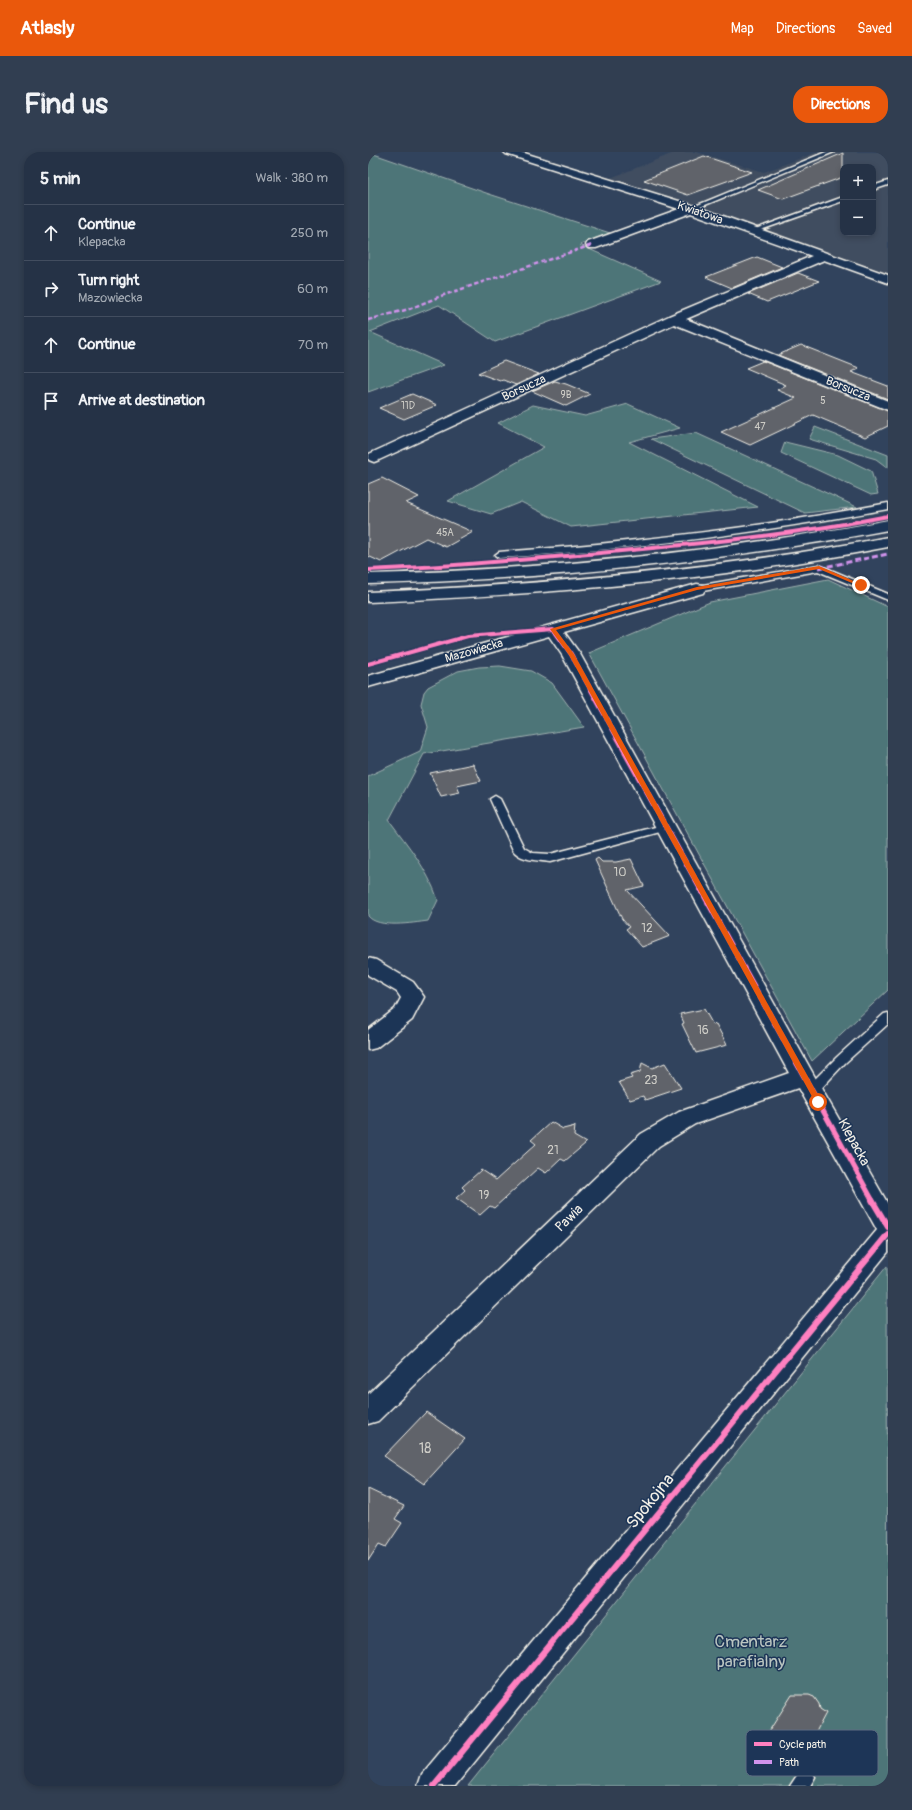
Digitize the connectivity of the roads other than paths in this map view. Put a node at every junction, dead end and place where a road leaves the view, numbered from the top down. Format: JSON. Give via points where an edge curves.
{"nodes":[{"id":1,"x":510,"y":152,"type":"edge"},
{"id":2,"x":831,"y":152,"type":"edge"},
{"id":3,"x":888,"y":183,"type":"edge"},
{"id":4,"x":876,"y":187,"type":"edge"},
{"id":5,"x":840,"y":199,"type":"edge"},
{"id":6,"x":691,"y":209,"type":"junction"},
{"id":7,"x":753,"y":231,"type":"junction"},
{"id":8,"x":592,"y":245,"type":"dead end"},
{"id":9,"x":823,"y":256,"type":"junction"},
{"id":10,"x":888,"y":279,"type":"edge"},
{"id":11,"x":674,"y":319,"type":"junction"},
{"id":12,"x":888,"y":406,"type":"edge"},
{"id":13,"x":374,"y":457,"type":"dead end"},
{"id":14,"x":888,"y":506,"type":"edge"},
{"id":15,"x":888,"y":525,"type":"edge"},
{"id":16,"x":888,"y":542,"type":"edge"},
{"id":17,"x":499,"y":555,"type":"dead end"},
{"id":18,"x":368,"y":579,"type":"edge"},
{"id":19,"x":697,"y":589,"type":"joint"},
{"id":20,"x":368,"y":597,"type":"edge"},
{"id":21,"x":888,"y":597,"type":"edge"},
{"id":22,"x":553,"y":629,"type":"junction"},
{"id":23,"x":368,"y":682,"type":"edge"},
{"id":24,"x":495,"y":799,"type":"dead end"},
{"id":25,"x":667,"y":827,"type":"junction"},
{"id":26,"x":368,"y":965,"type":"edge"},
{"id":27,"x":888,"y":1017,"type":"edge"},
{"id":28,"x":368,"y":1042,"type":"edge"},
{"id":29,"x":808,"y":1084,"type":"junction"},
{"id":30,"x":888,"y":1227,"type":"edge"},
{"id":31,"x":888,"y":1234,"type":"edge"},
{"id":32,"x":368,"y":1412,"type":"edge"},
{"id":33,"x":434,"y":1786,"type":"edge"}],
"edges":[{"from":1,"to":6,"type":"street","name":"Kwiatowa"},
{"from":2,"to":6,"type":"lane"},
{"from":3,"to":4,"type":"lane"},
{"from":5,"to":7,"type":"lane"},
{"from":6,"to":7,"type":"street","name":"Kwiatowa"},
{"from":6,"to":8,"type":"street"},
{"from":7,"to":9,"type":"street","name":"Kwiatowa"},
{"from":9,"to":10,"type":"street","name":"Kwiatowa"},
{"from":9,"to":11,"type":"street","name":"Borsucza"},
{"from":11,"to":12,"type":"street","name":"Borsucza"},
{"from":11,"to":13,"type":"street","name":"Borsucza"},
{"from":14,"to":17,"type":"lane","via":[[821,519],[682,538]]},
{"from":15,"to":18,"type":"street","via":[[735,550],[630,562],[528,571]]},
{"from":16,"to":20,"type":"street","via":[[772,561],[622,580],[524,589]]},
{"from":19,"to":21,"type":"lane","via":[[819,568]]},
{"from":19,"to":22,"type":"street","name":"Mazowiecka"},
{"from":22,"to":23,"type":"street","name":"Mazowiecka"},
{"from":22,"to":25,"type":"street","name":"Klepacka","via":[[571,654]]},
{"from":24,"to":25,"type":"lane","via":[[519,850],[530,856],[550,858]]},
{"from":25,"to":29,"type":"street","name":"Klepacka"},
{"from":26,"to":28,"type":"street","via":[[405,987],[413,996],[404,1014]]},
{"from":27,"to":29,"type":"lane","via":[[840,1060]]},
{"from":29,"to":30,"type":"street","name":"Klepacka"},
{"from":29,"to":32,"type":"street","name":"Pawia","via":[[687,1118],[650,1140]]},
{"from":31,"to":33,"type":"street","name":"Spokojna"}]}
